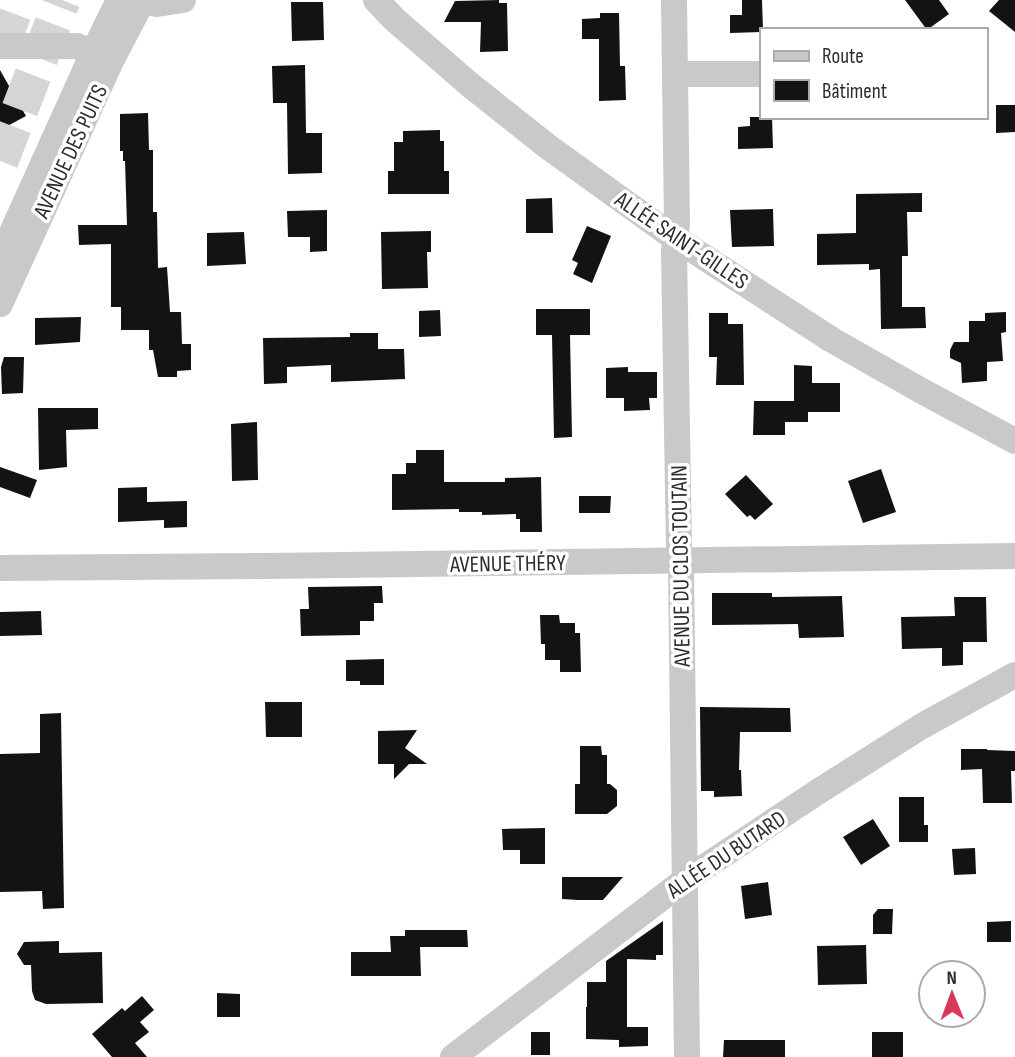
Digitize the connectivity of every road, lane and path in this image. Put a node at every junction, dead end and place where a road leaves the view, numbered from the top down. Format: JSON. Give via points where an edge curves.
{"nodes":[{"id":1,"x":135,"y":0,"type":"edge"},
{"id":2,"x":184,"y":0,"type":"edge"},
{"id":3,"x":376,"y":0,"type":"edge"},
{"id":4,"x":674,"y":0,"type":"edge"},
{"id":5,"x":0,"y":46,"type":"edge"},
{"id":6,"x":102,"y":57,"type":"junction"},
{"id":7,"x":675,"y":74,"type":"junction"},
{"id":8,"x":760,"y":74,"type":"edge"},
{"id":9,"x":676,"y":239,"type":"junction"},
{"id":10,"x":5,"y":265,"type":"edge"},
{"id":11,"x":0,"y":304,"type":"edge"},
{"id":12,"x":1015,"y":441,"type":"edge"},
{"id":13,"x":1015,"y":556,"type":"edge"},
{"id":14,"x":680,"y":560,"type":"junction"},
{"id":15,"x":0,"y":568,"type":"edge"},
{"id":16,"x":1015,"y":675,"type":"edge"},
{"id":17,"x":685,"y":880,"type":"junction"},
{"id":18,"x":453,"y":1057,"type":"edge"},
{"id":19,"x":687,"y":1057,"type":"edge"}],
"edges":[{"from":1,"to":2,"type":"street","via":[[157,4]]},
{"from":1,"to":6,"type":"street","name":"AVENUE DES PUITS"},
{"from":3,"to":9,"type":"street","name":"ALLÉE SAINT-GILLES","via":[[488,100]]},
{"from":4,"to":7,"type":"street","name":"AVENUE DU CLOS TOUTAIN"},
{"from":5,"to":6,"type":"street","via":[[77,46]]},
{"from":6,"to":10,"type":"street","name":"AVENUE DES PUITS"},
{"from":7,"to":8,"type":"street"},
{"from":7,"to":9,"type":"street","name":"AVENUE DU CLOS TOUTAIN"},
{"from":9,"to":12,"type":"street","name":"ALLÉE SAINT-GILLES","via":[[832,340]]},
{"from":9,"to":14,"type":"street","name":"AVENUE DU CLOS TOUTAIN"},
{"from":10,"to":11,"type":"street","name":"AVENUE DES PUITS"},
{"from":13,"to":14,"type":"street","name":"AVENUE THÉRY"},
{"from":14,"to":15,"type":"street","name":"AVENUE THÉRY"},
{"from":14,"to":17,"type":"street","name":"AVENUE DU CLOS TOUTAIN"},
{"from":16,"to":17,"type":"street","name":"ALLÉE DU BUTARD","via":[[922,726]]},
{"from":17,"to":18,"type":"street","name":"ALLÉE DU BUTARD"},
{"from":17,"to":19,"type":"street","name":"AVENUE DU CLOS TOUTAIN"}]}
